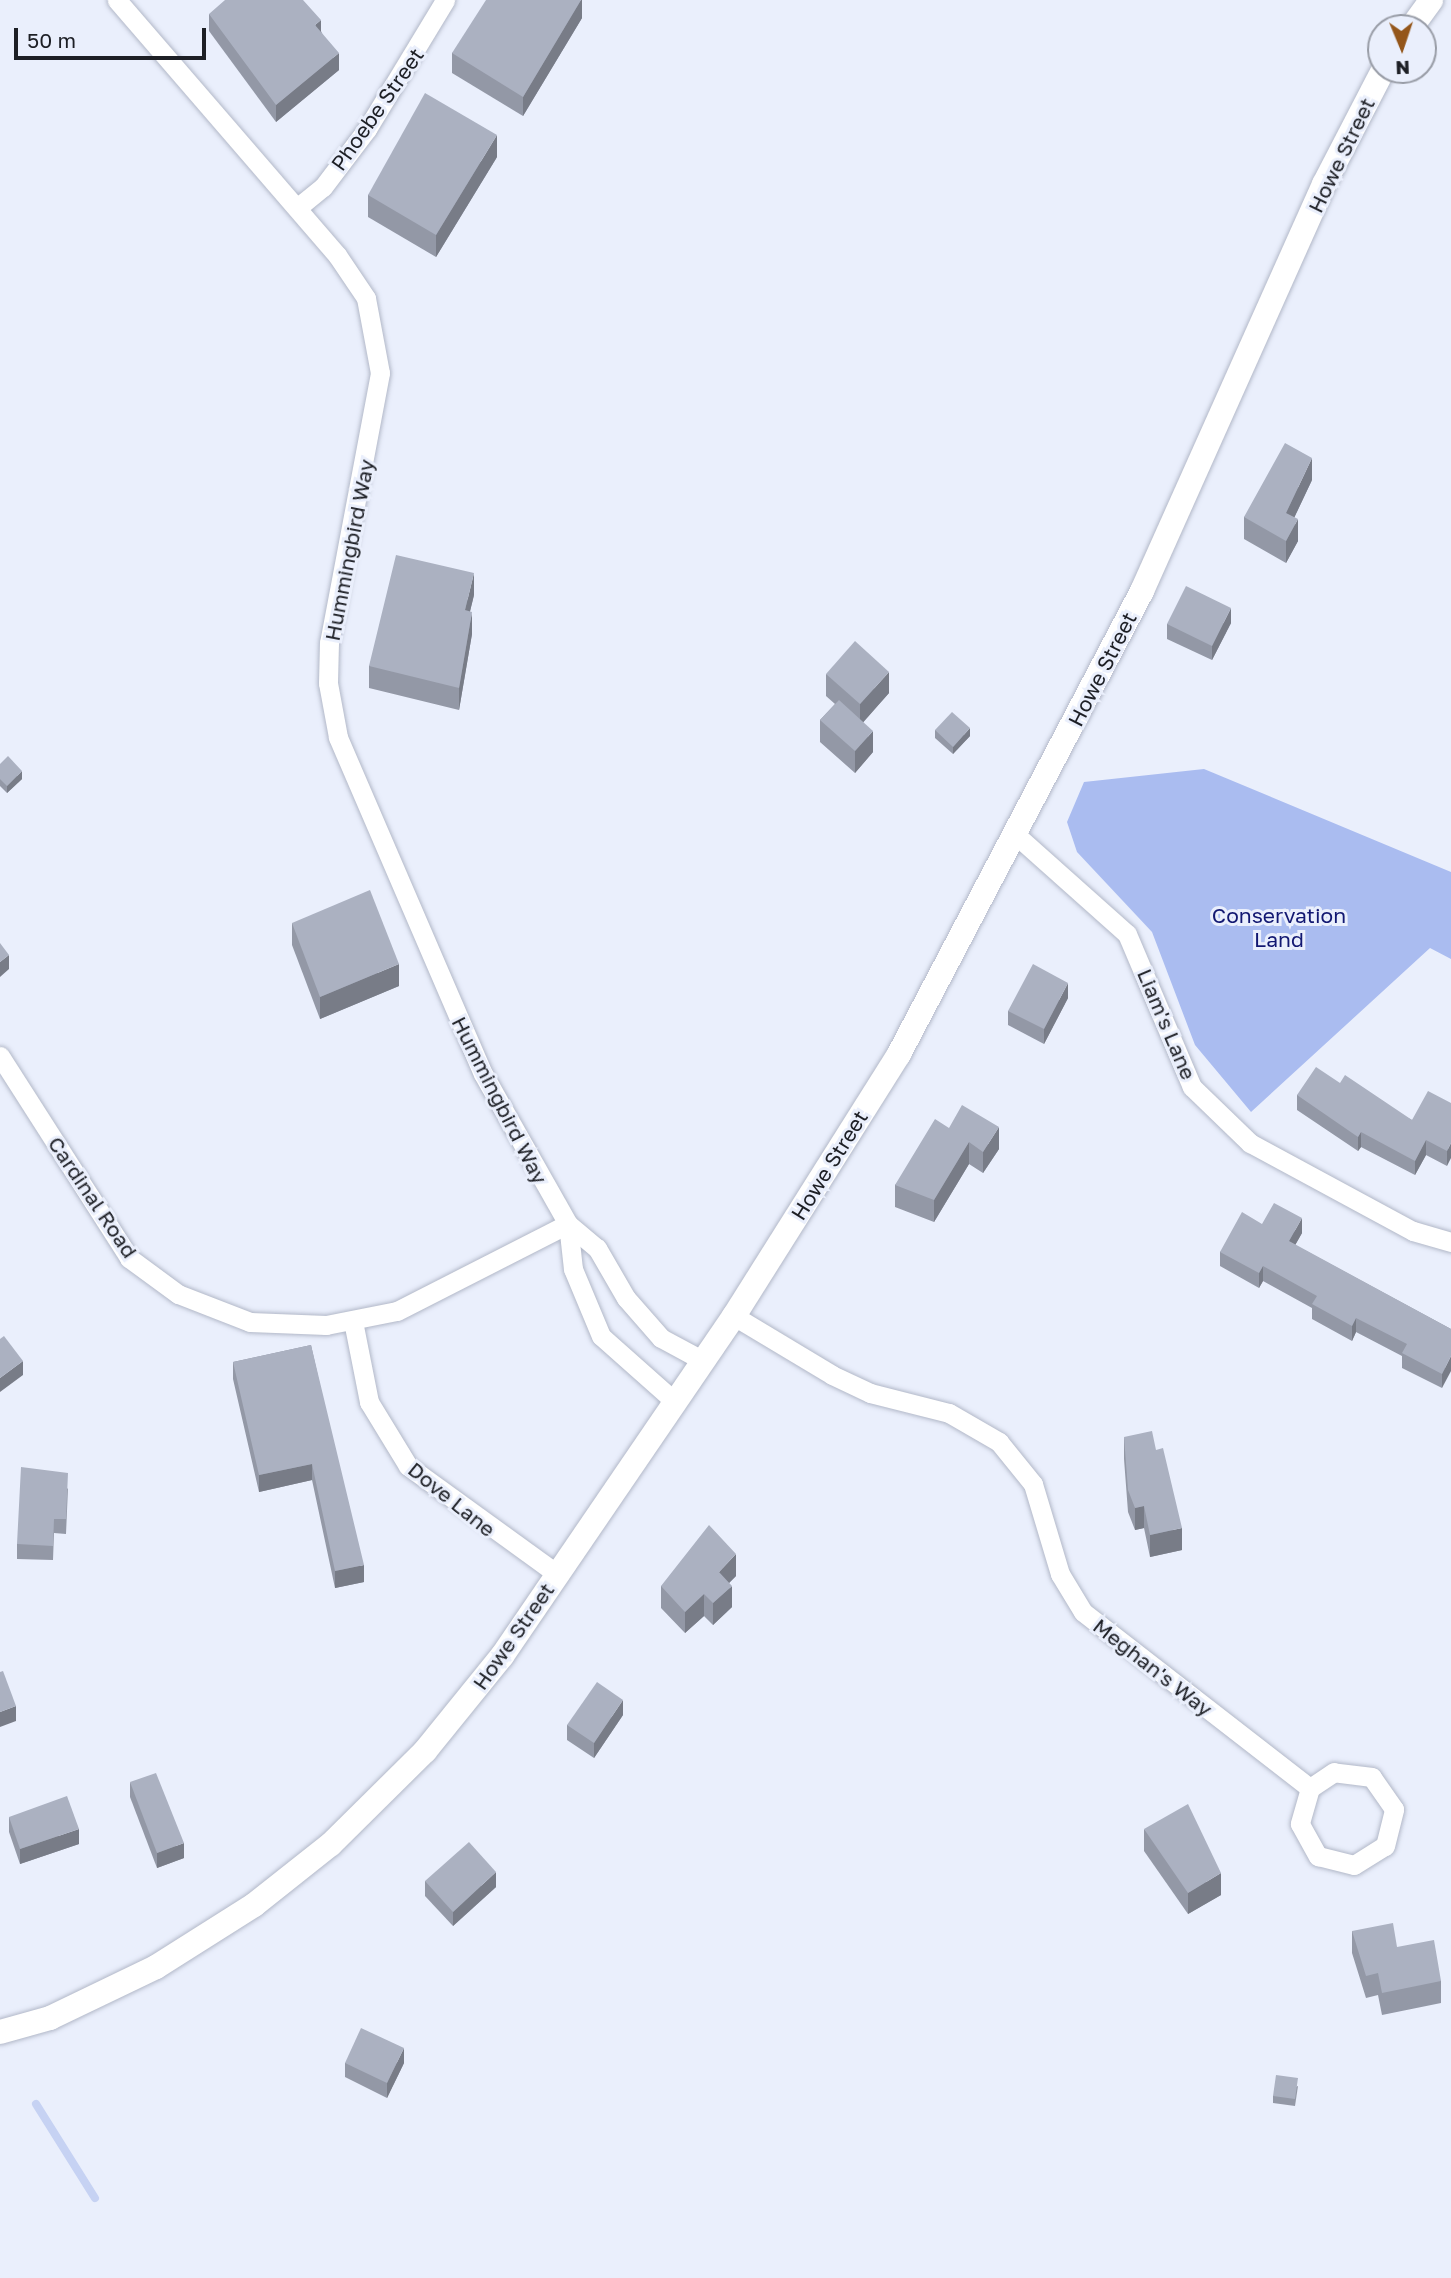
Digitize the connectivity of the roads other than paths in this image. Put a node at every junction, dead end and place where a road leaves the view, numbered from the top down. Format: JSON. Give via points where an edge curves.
{"nodes":[{"id":1,"x":117,"y":0,"type":"edge"},
{"id":2,"x":445,"y":0,"type":"edge"},
{"id":3,"x":1376,"y":84,"type":"edge"},
{"id":4,"x":297,"y":208,"type":"junction"},
{"id":5,"x":1017,"y":836,"type":"junction"},
{"id":6,"x":0,"y":1056,"type":"edge"},
{"id":7,"x":568,"y":1224,"type":"junction"},
{"id":8,"x":1451,"y":1242,"type":"edge"},
{"id":9,"x":734,"y":1316,"type":"junction"},
{"id":10,"x":353,"y":1321,"type":"junction"},
{"id":11,"x":700,"y":1359,"type":"junction"},
{"id":12,"x":673,"y":1400,"type":"junction"},
{"id":13,"x":557,"y":1574,"type":"junction"},
{"id":14,"x":1310,"y":1788,"type":"junction"},
{"id":15,"x":0,"y":2032,"type":"edge"}],
"edges":[{"from":1,"to":4,"type":"street","name":"Hummingbird Way"},
{"from":2,"to":4,"type":"street","name":"Phoebe Street","via":[[367,129],[323,187]]},
{"from":3,"to":5,"type":"street","name":"Howe Street","via":[[1324,184],[1142,591]]},
{"from":4,"to":7,"type":"street","name":"Hummingbird Way","via":[[366,298],[380,373],[329,643],[328,683],[338,737],[483,1074]]},
{"from":5,"to":8,"type":"street","name":"Liam's Lane","via":[[1127,934],[1192,1087],[1250,1143],[1413,1231]]},
{"from":5,"to":9,"type":"street","name":"Howe Street","via":[[899,1054]]},
{"from":6,"to":10,"type":"street","name":"Cardinal Road","via":[[130,1258],[178,1294],[250,1322]]},
{"from":7,"to":10,"type":"street","name":"Cardinal Road","via":[[423,1301]]},
{"from":7,"to":11,"type":"street","name":"Hummingbird Way","via":[[597,1248],[626,1298],[661,1338]]},
{"from":7,"to":12,"type":"street","name":"Hummingbird Way","via":[[573,1269],[601,1336]]},
{"from":9,"to":11,"type":"street","name":"Howe Street"},
{"from":9,"to":14,"type":"street","name":"Meghan's Way","via":[[832,1375],[870,1393],[949,1413],[999,1442],[1032,1484],[1060,1574],[1083,1612]]},
{"from":10,"to":13,"type":"street","name":"Dove Lane","via":[[369,1402],[408,1466]]},
{"from":11,"to":12,"type":"street","name":"Howe Street"},
{"from":12,"to":13,"type":"street","name":"Howe Street"},
{"from":13,"to":15,"type":"street","name":"Howe Street","via":[[502,1657],[425,1751],[331,1844],[254,1905],[156,1967],[50,2018]]},
{"from":14,"to":14,"type":"street","via":[[1334,1772],[1372,1777],[1394,1809],[1385,1846],[1353,1865],[1318,1856],[1300,1824]]}]}
